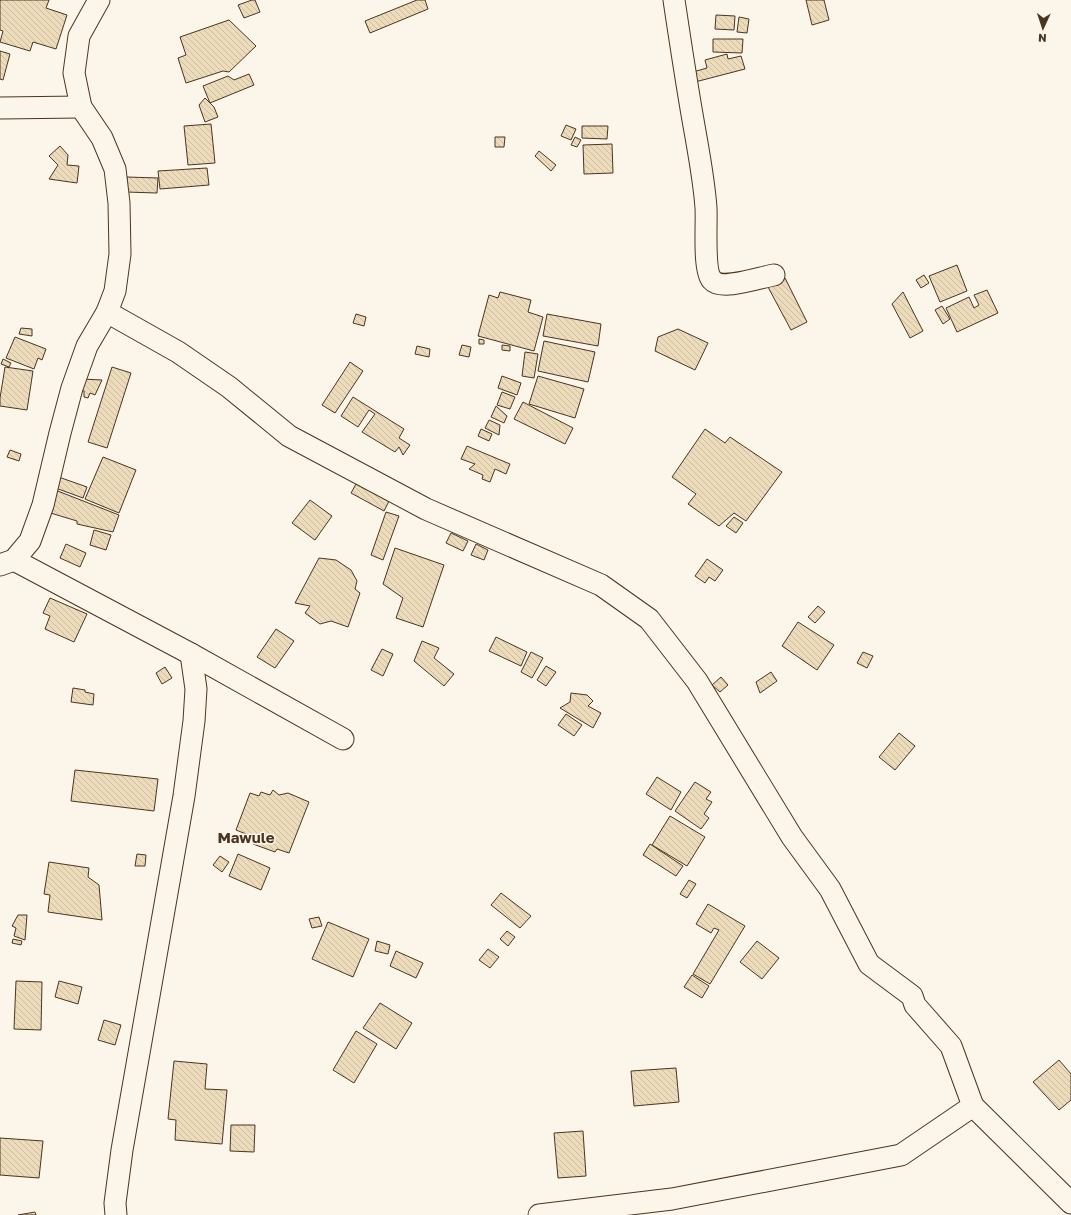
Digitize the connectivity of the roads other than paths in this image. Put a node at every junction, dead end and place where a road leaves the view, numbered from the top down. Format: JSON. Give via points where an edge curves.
{"nodes":[{"id":1,"x":99,"y":0,"type":"edge"},
{"id":2,"x":674,"y":0,"type":"edge"},
{"id":3,"x":82,"y":107,"type":"junction"},
{"id":4,"x":0,"y":108,"type":"edge"},
{"id":5,"x":774,"y":275,"type":"dead end"},
{"id":6,"x":107,"y":312,"type":"junction"},
{"id":7,"x":7,"y":562,"type":"edge"},
{"id":8,"x":191,"y":654,"type":"junction"},
{"id":9,"x":343,"y":739,"type":"dead end"},
{"id":10,"x":973,"y":1106,"type":"junction"},
{"id":11,"x":1071,"y":1203,"type":"edge"},
{"id":12,"x":116,"y":1215,"type":"edge"},
{"id":13,"x":538,"y":1215,"type":"edge"}],
"edges":[{"from":1,"to":3,"type":"street","via":[[79,36],[74,73]]},
{"from":2,"to":5,"type":"street","via":[[706,208],[709,273],[712,281],[728,285]]},
{"from":3,"to":4,"type":"street"},
{"from":3,"to":6,"type":"street","via":[[102,138],[115,170],[119,203],[120,254],[115,291]]},
{"from":6,"to":7,"type":"street","via":[[87,346],[72,388],[43,505],[30,541]]},
{"from":6,"to":10,"type":"street","via":[[185,356],[229,387],[289,436],[426,509],[601,585],[649,619],[697,681],[792,837],[830,889],[869,964],[912,996],[916,1005],[951,1046]]},
{"from":7,"to":8,"type":"street"},
{"from":8,"to":9,"type":"street"},
{"from":8,"to":12,"type":"street","via":[[196,689],[186,781],[122,1150],[115,1204]]},
{"from":10,"to":11,"type":"street"},
{"from":10,"to":13,"type":"street","via":[[901,1155],[672,1199]]}]}
